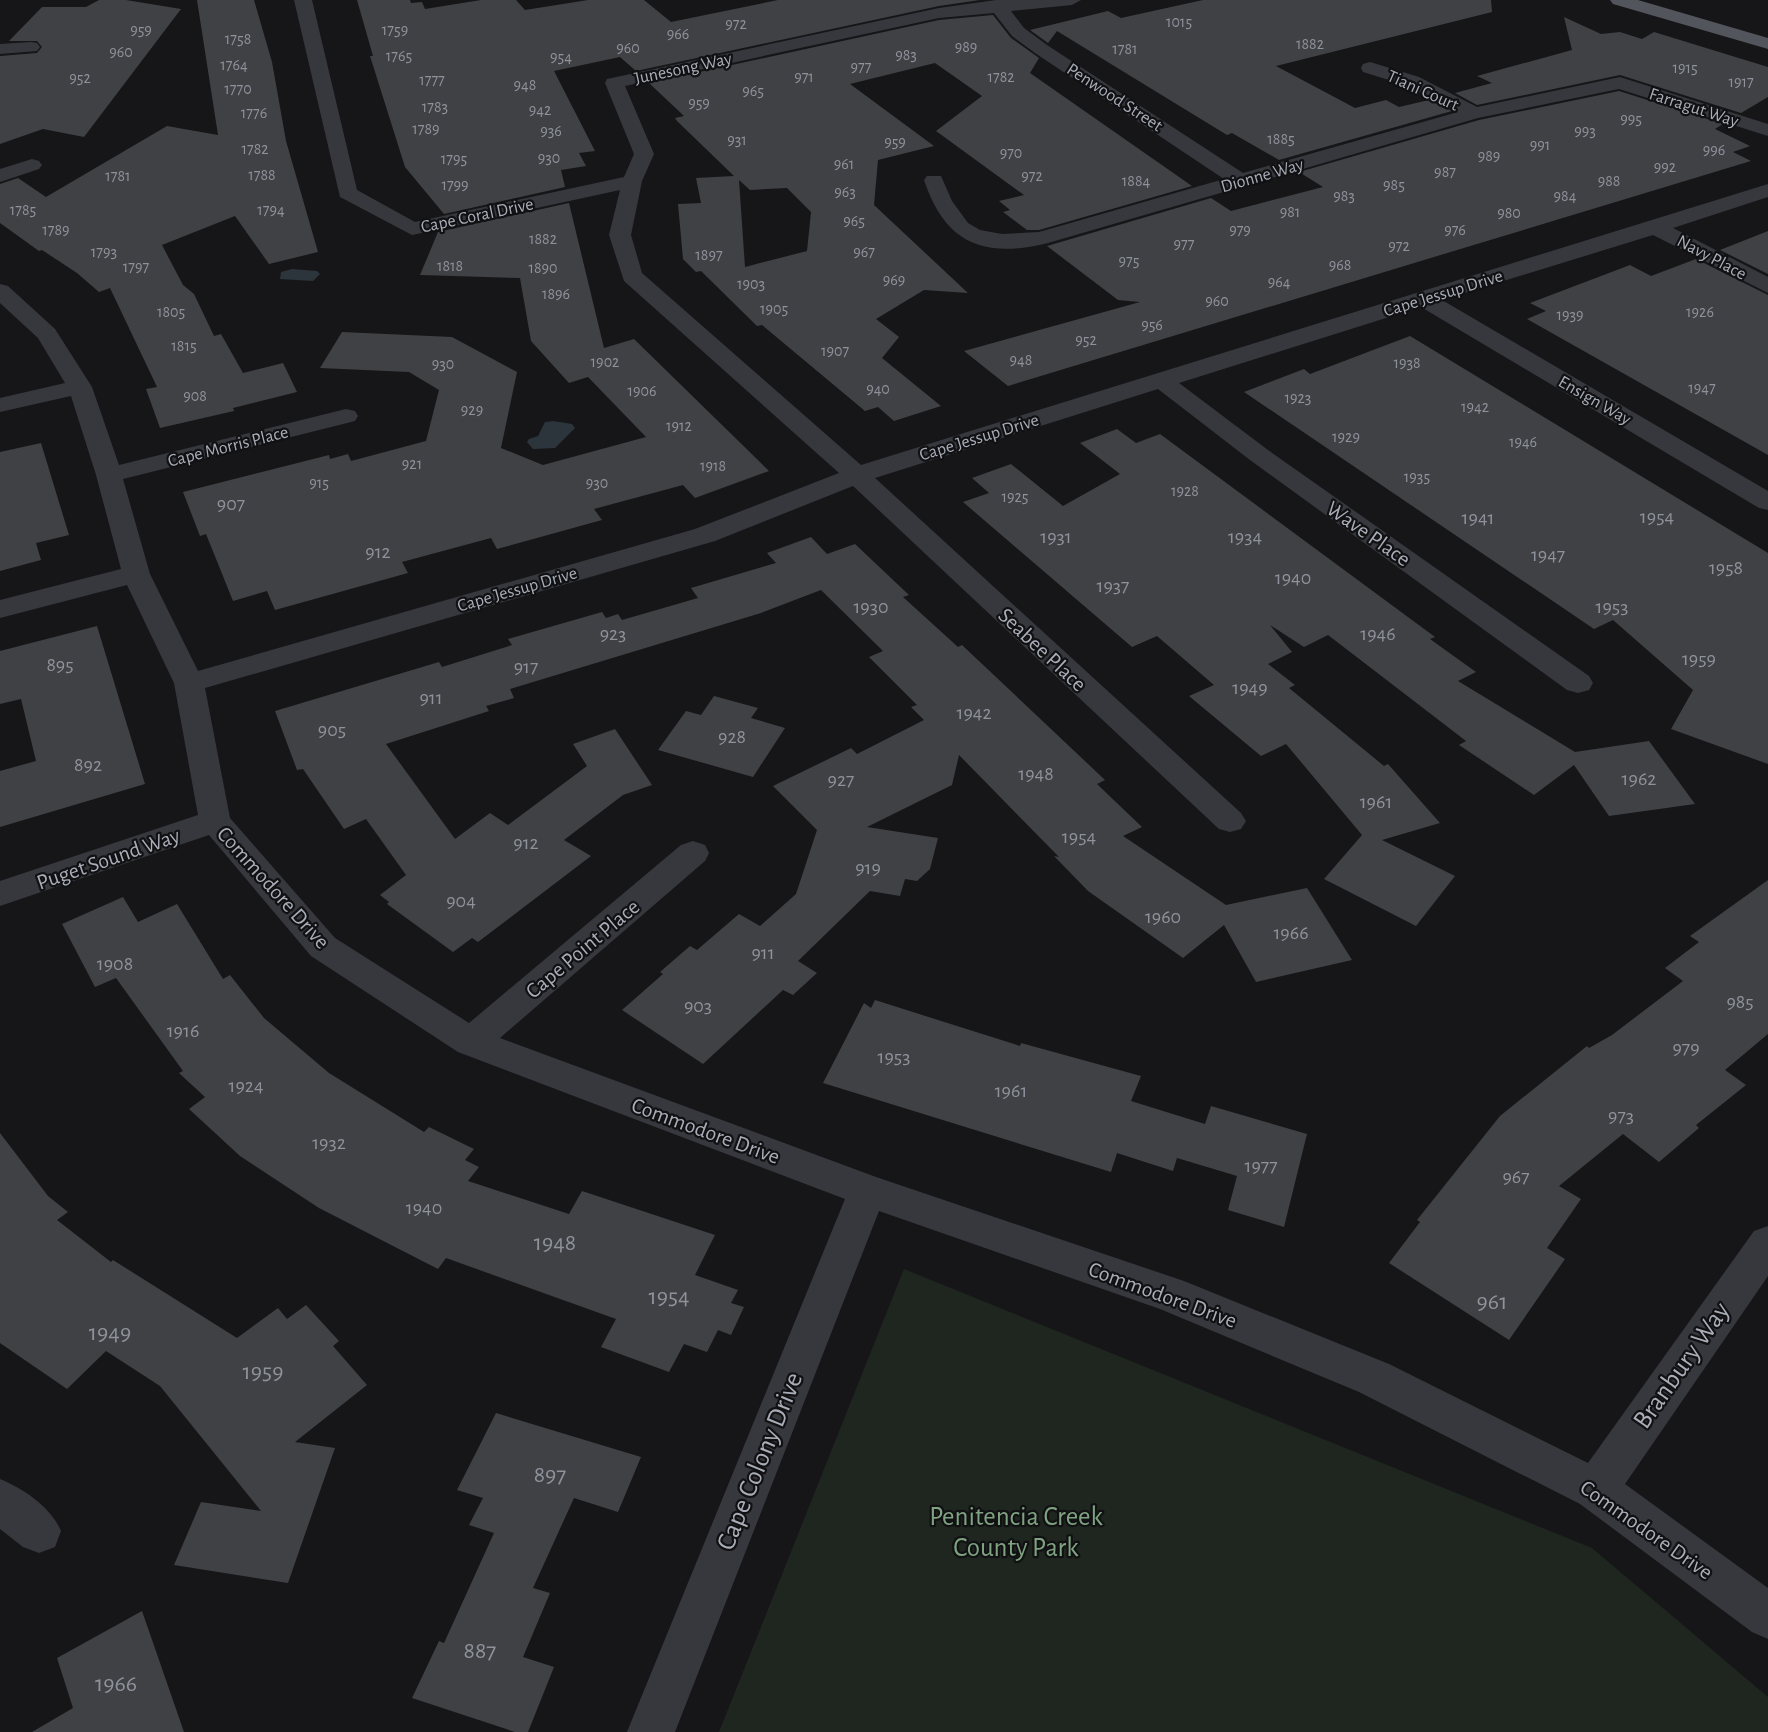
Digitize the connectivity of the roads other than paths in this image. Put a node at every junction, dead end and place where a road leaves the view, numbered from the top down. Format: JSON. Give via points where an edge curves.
{"nodes":[{"id":1,"x":303,"y":0,"type":"edge"},
{"id":2,"x":1072,"y":0,"type":"edge"},
{"id":3,"x":1619,"y":0,"type":"edge"},
{"id":4,"x":997,"y":5,"type":"junction"},
{"id":5,"x":1768,"y":44,"type":"edge"},
{"id":6,"x":31,"y":47,"type":"dead end"},
{"id":7,"x":0,"y":50,"type":"edge"},
{"id":8,"x":1370,"y":68,"type":"dead end"},
{"id":9,"x":1620,"y":83,"type":"joint"},
{"id":10,"x":1475,"y":113,"type":"junction"},
{"id":11,"x":1768,"y":130,"type":"edge"},
{"id":12,"x":32,"y":165,"type":"dead end"},
{"id":13,"x":0,"y":176,"type":"edge"},
{"id":14,"x":934,"y":180,"type":"dead end"},
{"id":15,"x":633,"y":181,"type":"junction"},
{"id":16,"x":1241,"y":181,"type":"junction"},
{"id":17,"x":1768,"y":190,"type":"edge"},
{"id":18,"x":1655,"y":228,"type":"junction"},
{"id":19,"x":1768,"y":286,"type":"edge"},
{"id":20,"x":0,"y":291,"type":"edge"},
{"id":21,"x":1422,"y":298,"type":"junction"},
{"id":22,"x":1162,"y":381,"type":"junction"},
{"id":23,"x":80,"y":387,"type":"junction"},
{"id":24,"x":0,"y":405,"type":"edge"},
{"id":25,"x":346,"y":416,"type":"dead end"},
{"id":26,"x":109,"y":475,"type":"junction"},
{"id":27,"x":857,"y":475,"type":"junction"},
{"id":28,"x":1768,"y":502,"type":"edge"},
{"id":29,"x":136,"y":573,"type":"junction"},
{"id":30,"x":0,"y":609,"type":"edge"},
{"id":31,"x":189,"y":683,"type":"junction"},
{"id":32,"x":1578,"y":683,"type":"dead end"},
{"id":33,"x":215,"y":821,"type":"junction"},
{"id":34,"x":1230,"y":821,"type":"dead end"},
{"id":35,"x":693,"y":854,"type":"dead end"},
{"id":36,"x":0,"y":894,"type":"edge"},
{"id":37,"x":471,"y":1042,"type":"junction"},
{"id":38,"x":868,"y":1191,"type":"junction"},
{"id":39,"x":1768,"y":1243,"type":"edge"},
{"id":40,"x":1596,"y":1489,"type":"junction"},
{"id":41,"x":0,"y":1501,"type":"edge"},
{"id":42,"x":39,"y":1531,"type":"dead end"},
{"id":43,"x":1768,"y":1616,"type":"edge"},
{"id":44,"x":651,"y":1732,"type":"edge"}],
"edges":[{"from":1,"to":15,"type":"street","name":"Cape Coral Drive","via":[[347,193],[412,229]]},
{"from":2,"to":4,"type":"street","name":"Junesong Way"},
{"from":3,"to":5,"type":"main road"},
{"from":4,"to":15,"type":"street","name":"Junesong Way","via":[[890,22],[614,83],[644,154]]},
{"from":4,"to":16,"type":"street","name":"Penwood Street","via":[[1018,32],[1041,50]]},
{"from":6,"to":7,"type":"street"},
{"from":8,"to":10,"type":"street","name":"Tiani Court","via":[[1412,81]]},
{"from":9,"to":10,"type":"street","name":"Dionne Way"},
{"from":9,"to":11,"type":"street","name":"Farragut Way"},
{"from":10,"to":16,"type":"street","name":"Dionne Way"},
{"from":12,"to":13,"type":"street"},
{"from":14,"to":16,"type":"street","name":"Dionne Way","via":[[949,219],[986,239],[1011,241],[1040,238]]},
{"from":15,"to":27,"type":"street","name":"Junesong Way","via":[[620,236],[632,276]]},
{"from":17,"to":18,"type":"street","name":"Cape Jessup Drive"},
{"from":18,"to":19,"type":"street","name":"Navy Place"},
{"from":18,"to":21,"type":"street","name":"Cape Jessup Drive"},
{"from":20,"to":23,"type":"street","name":"Commodore Drive","via":[[47,334]]},
{"from":21,"to":22,"type":"street","name":"Cape Jessup Drive"},
{"from":21,"to":28,"type":"street","name":"Ensign Way"},
{"from":22,"to":27,"type":"street","name":"Cape Jessup Drive"},
{"from":22,"to":32,"type":"street","name":"Wave Place","via":[[1258,455]]},
{"from":23,"to":24,"type":"street"},
{"from":23,"to":26,"type":"street","name":"Commodore Drive"},
{"from":25,"to":26,"type":"street","name":"Cape Morris Place"},
{"from":26,"to":29,"type":"street","name":"Commodore Drive"},
{"from":27,"to":31,"type":"street","name":"Cape Jessup Drive","via":[[705,535]]},
{"from":27,"to":34,"type":"street","name":"Seabee Place"},
{"from":29,"to":30,"type":"street"},
{"from":29,"to":31,"type":"street","name":"Commodore Drive"},
{"from":31,"to":33,"type":"street","name":"Commodore Drive"},
{"from":33,"to":36,"type":"street","name":"Puget Sound Way"},
{"from":33,"to":37,"type":"street","name":"Commodore Drive","via":[[323,947]]},
{"from":35,"to":37,"type":"street","name":"Cape Point Place"},
{"from":37,"to":38,"type":"street","name":"Commodore Drive"},
{"from":38,"to":40,"type":"street","name":"Commodore Drive","via":[[1170,1294],[1374,1378]]},
{"from":38,"to":44,"type":"street","name":"Cape Colony Drive"},
{"from":39,"to":40,"type":"street","name":"Branbury Way"},
{"from":40,"to":43,"type":"street","name":"Commodore Drive"},
{"from":41,"to":42,"type":"street"}]}
